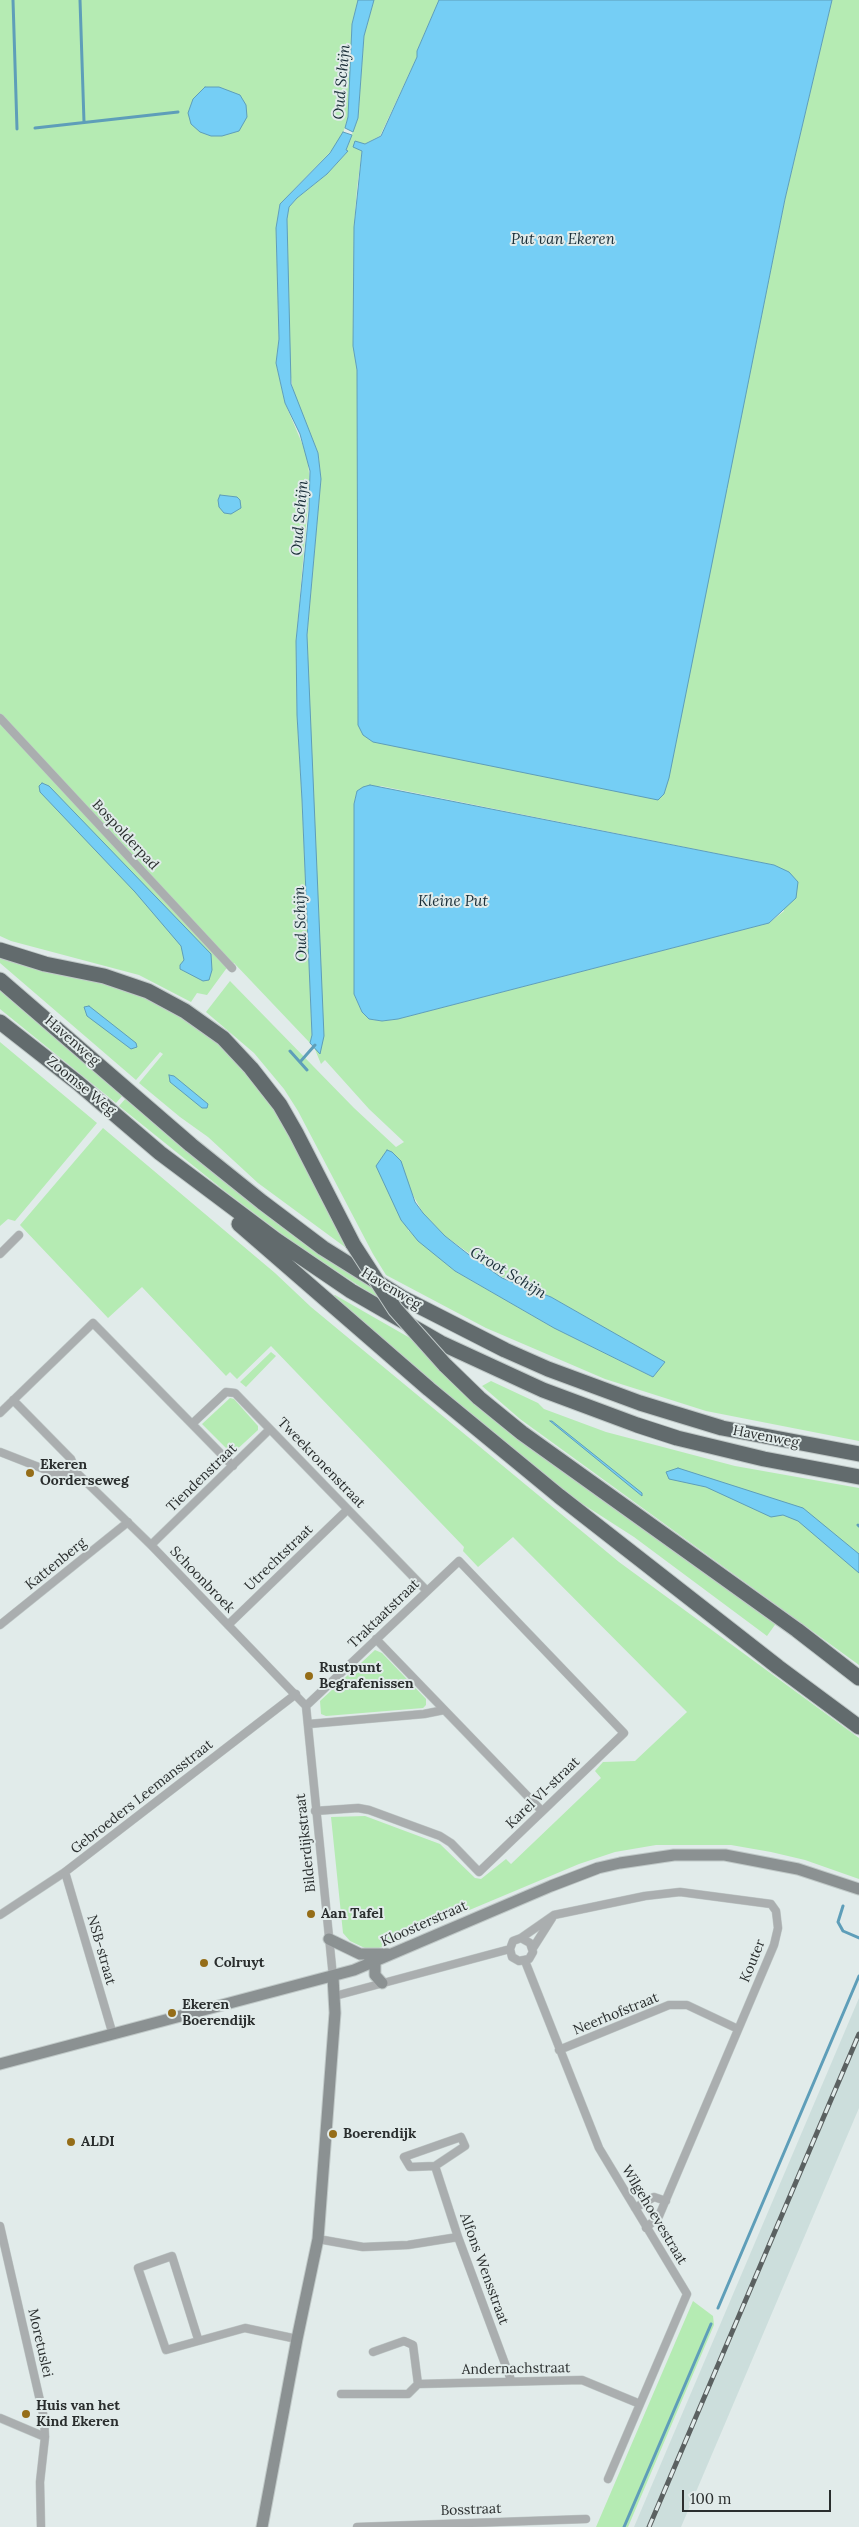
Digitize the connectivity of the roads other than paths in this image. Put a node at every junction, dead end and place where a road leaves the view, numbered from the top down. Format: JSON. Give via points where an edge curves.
{"nodes":[{"id":1,"x":0,"y":718,"type":"edge"},
{"id":2,"x":0,"y":950,"type":"edge"},
{"id":3,"x":232,"y":968,"type":"dead end"},
{"id":4,"x":0,"y":980,"type":"edge"},
{"id":5,"x":0,"y":1022,"type":"edge"},
{"id":6,"x":160,"y":1153,"type":"junction"},
{"id":7,"x":19,"y":1235,"type":"dead end"},
{"id":8,"x":0,"y":1254,"type":"edge"},
{"id":9,"x":13,"y":1400,"type":"junction"},
{"id":10,"x":0,"y":1413,"type":"edge"},
{"id":11,"x":193,"y":1422,"type":"junction"},
{"id":12,"x":270,"y":1429,"type":"junction"},
{"id":13,"x":0,"y":1452,"type":"edge"},
{"id":14,"x":859,"y":1454,"type":"edge"},
{"id":15,"x":233,"y":1466,"type":"junction"},
{"id":16,"x":77,"y":1473,"type":"junction"},
{"id":17,"x":859,"y":1477,"type":"edge"},
{"id":18,"x":348,"y":1510,"type":"junction"},
{"id":19,"x":128,"y":1522,"type":"junction"},
{"id":20,"x":151,"y":1545,"type":"junction"},
{"id":21,"x":426,"y":1590,"type":"junction"},
{"id":22,"x":0,"y":1625,"type":"edge"},
{"id":23,"x":228,"y":1625,"type":"junction"},
{"id":24,"x":376,"y":1638,"type":"junction"},
{"id":25,"x":859,"y":1678,"type":"edge"},
{"id":26,"x":296,"y":1694,"type":"junction"},
{"id":27,"x":306,"y":1706,"type":"junction"},
{"id":28,"x":444,"y":1710,"type":"junction"},
{"id":29,"x":309,"y":1724,"type":"junction"},
{"id":30,"x":859,"y":1727,"type":"edge"},
{"id":31,"x":624,"y":1733,"type":"joint"},
{"id":32,"x":315,"y":1811,"type":"junction"},
{"id":33,"x":542,"y":1811,"type":"junction"},
{"id":34,"x":65,"y":1872,"type":"junction"},
{"id":35,"x":859,"y":1889,"type":"edge"},
{"id":36,"x":554,"y":1914,"type":"junction"},
{"id":37,"x":0,"y":1915,"type":"edge"},
{"id":38,"x":520,"y":1938,"type":"junction"},
{"id":39,"x":328,"y":1939,"type":"junction"},
{"id":40,"x":533,"y":1948,"type":"junction"},
{"id":41,"x":510,"y":1949,"type":"junction"},
{"id":42,"x":394,"y":1954,"type":"junction"},
{"id":43,"x":525,"y":1961,"type":"junction"},
{"id":44,"x":375,"y":1962,"type":"junction"},
{"id":45,"x":333,"y":1977,"type":"junction"},
{"id":46,"x":382,"y":1983,"type":"junction"},
{"id":47,"x":335,"y":1996,"type":"junction"},
{"id":48,"x":738,"y":2028,"type":"junction"},
{"id":49,"x":113,"y":2035,"type":"junction"},
{"id":50,"x":559,"y":2050,"type":"junction"},
{"id":51,"x":0,"y":2064,"type":"edge"},
{"id":52,"x":435,"y":2166,"type":"junction"},
{"id":53,"x":666,"y":2201,"type":"junction"},
{"id":54,"x":635,"y":2208,"type":"junction"},
{"id":55,"x":0,"y":2227,"type":"edge"},
{"id":56,"x":646,"y":2228,"type":"junction"},
{"id":57,"x":458,"y":2238,"type":"junction"},
{"id":58,"x":318,"y":2239,"type":"junction"},
{"id":59,"x":297,"y":2338,"type":"junction"},
{"id":60,"x":198,"y":2339,"type":"junction"},
{"id":61,"x":373,"y":2352,"type":"dead end"},
{"id":62,"x":511,"y":2380,"type":"junction"},
{"id":63,"x":418,"y":2384,"type":"junction"},
{"id":64,"x":341,"y":2394,"type":"dead end"},
{"id":65,"x":640,"y":2404,"type":"junction"},
{"id":66,"x":0,"y":2418,"type":"edge"},
{"id":67,"x":45,"y":2437,"type":"junction"},
{"id":68,"x":608,"y":2479,"type":"dead end"},
{"id":69,"x":586,"y":2519,"type":"dead end"},
{"id":70,"x":384,"y":2526,"type":"edge"},
{"id":71,"x":41,"y":2527,"type":"edge"},
{"id":72,"x":262,"y":2527,"type":"edge"},
{"id":73,"x":357,"y":2527,"type":"edge"}],
"edges":[{"from":1,"to":3,"type":"street","name":"Bospolderpad"},
{"from":2,"to":25,"type":"highway","bridge":true,"via":[[148,991],[185,1011],[223,1038],[280,1105],[352,1244],[395,1309],[445,1365],[522,1433]]},
{"from":4,"to":14,"type":"highway","name":"Havenweg","via":[[255,1197],[323,1248],[404,1298],[513,1354],[640,1403],[722,1428]]},
{"from":5,"to":6,"type":"highway","name":"Zoomse Weg"},
{"from":6,"to":17,"type":"highway","name":"Havenweg","via":[[326,1275],[441,1343],[496,1370],[593,1410],[677,1438]]},
{"from":6,"to":30,"type":"highway","via":[[188,1183],[566,1502],[778,1668]]},
{"from":7,"to":8,"type":"street"},
{"from":9,"to":10,"type":"street"},
{"from":9,"to":11,"type":"street","via":[[93,1323]]},
{"from":9,"to":16,"type":"street","name":"Schoonbroek","via":[[71,1459]]},
{"from":11,"to":12,"type":"street","name":"Tweekronenstraat","via":[[230,1391],[239,1396]]},
{"from":11,"to":15,"type":"street"},
{"from":12,"to":15,"type":"street","name":"Tiendenstraat"},
{"from":12,"to":18,"type":"street","name":"Tweekronenstraat"},
{"from":13,"to":16,"type":"street","via":[[59,1475]]},
{"from":15,"to":20,"type":"street","name":"Tiendenstraat"},
{"from":16,"to":19,"type":"street","name":"Schoonbroek"},
{"from":18,"to":21,"type":"street","name":"Tweekronenstraat"},
{"from":18,"to":23,"type":"street","name":"Utrechtstraat"},
{"from":19,"to":20,"type":"street","name":"Schoonbroek"},
{"from":19,"to":22,"type":"street","name":"Kattenberg"},
{"from":20,"to":23,"type":"street","name":"Schoonbroek"},
{"from":21,"to":24,"type":"street","name":"Traktaatstraat"},
{"from":21,"to":31,"type":"street","name":"Traktaatstraat","via":[[459,1561]]},
{"from":23,"to":26,"type":"street","name":"Schoonbroek"},
{"from":24,"to":27,"type":"street","name":"Traktaatstraat"},
{"from":24,"to":28,"type":"street"},
{"from":26,"to":27,"type":"street","name":"Schoonbroek"},
{"from":26,"to":34,"type":"street","name":"Gebroeders Leemansstraat"},
{"from":27,"to":29,"type":"street","name":"Bilderdijkstraat"},
{"from":28,"to":29,"type":"street"},
{"from":28,"to":33,"type":"street"},
{"from":29,"to":32,"type":"street","name":"Bilderdijkstraat"},
{"from":31,"to":33,"type":"street","name":"Karel VI-straat"},
{"from":32,"to":33,"type":"street","name":"Karel VI-straat","via":[[369,1810],[440,1836],[479,1872]]},
{"from":32,"to":39,"type":"street","name":"Bilderdijkstraat"},
{"from":34,"to":37,"type":"street","name":"Gebroeders Leemansstraat"},
{"from":34,"to":49,"type":"street","name":"NSB-straat"},
{"from":35,"to":42,"type":"main road","name":"Kloosterstraat","via":[[798,1869],[749,1858],[702,1854],[647,1858],[577,1875]]},
{"from":36,"to":38,"type":"street","name":"Kouter"},
{"from":36,"to":40,"type":"street"},
{"from":36,"to":48,"type":"street","name":"Kouter","via":[[680,1892],[770,1904],[776,1911],[778,1928],[774,1945]]},
{"from":38,"to":40,"type":"street"},
{"from":38,"to":41,"type":"street"},
{"from":39,"to":42,"type":"main road","via":[[360,1954]]},
{"from":39,"to":45,"type":"street","name":"Bilderdijkstraat"},
{"from":40,"to":43,"type":"street"},
{"from":41,"to":43,"type":"street","via":[[514,1959]]},
{"from":41,"to":46,"type":"street"},
{"from":42,"to":44,"type":"main road","name":"Kloosterstraat"},
{"from":43,"to":50,"type":"street","name":"Wilgehoevestraat"},
{"from":44,"to":45,"type":"main road","name":"Kloosterstraat"},
{"from":44,"to":46,"type":"main road","via":[[375,1975]]},
{"from":45,"to":47,"type":"main road"},
{"from":45,"to":49,"type":"main road","name":"Kloosterstraat"},
{"from":46,"to":47,"type":"street"},
{"from":47,"to":58,"type":"main road"},
{"from":48,"to":50,"type":"street","name":"Neerhofstraat","via":[[687,2005],[670,2006]]},
{"from":48,"to":53,"type":"street","name":"Kouter"},
{"from":49,"to":51,"type":"main road","name":"Kloosterstraat"},
{"from":50,"to":54,"type":"street","name":"Wilgehoevestraat","via":[[599,2148]]},
{"from":52,"to":52,"type":"street","via":[[465,2146],[461,2137],[404,2157],[410,2167]]},
{"from":52,"to":57,"type":"street","name":"Alfons Wensstraat"},
{"from":53,"to":54,"type":"street","via":[[654,2197]]},
{"from":53,"to":56,"type":"street","name":"Kouter","via":[[660,2216]]},
{"from":54,"to":56,"type":"street","name":"Wilgehoevestraat"},
{"from":55,"to":67,"type":"street","name":"Moretuslei","via":[[42,2409]]},
{"from":56,"to":65,"type":"street","name":"Wilgehoevestraat","via":[[687,2294]]},
{"from":57,"to":58,"type":"street","via":[[363,2247]]},
{"from":57,"to":62,"type":"street","name":"Alfons Wensstraat"},
{"from":58,"to":59,"type":"main road"},
{"from":59,"to":60,"type":"street","via":[[245,2328]]},
{"from":59,"to":72,"type":"main road"},
{"from":60,"to":60,"type":"street","via":[[172,2256],[138,2268],[166,2350]]},
{"from":61,"to":63,"type":"street","via":[[404,2341],[413,2345]]},
{"from":62,"to":63,"type":"street","name":"Andernachstraat"},
{"from":62,"to":65,"type":"street","name":"Andernachstraat","via":[[582,2380]]},
{"from":63,"to":64,"type":"street","name":"Andernachstraat","via":[[408,2394]]},
{"from":65,"to":68,"type":"street","name":"Wilgehoevestraat"},
{"from":66,"to":67,"type":"street"},
{"from":67,"to":71,"type":"street","name":"Moretuslei","via":[[40,2482]]},
{"from":69,"to":70,"type":"street","name":"Bosstraat"},
{"from":70,"to":73,"type":"street","name":"Bosstraat"}]}
